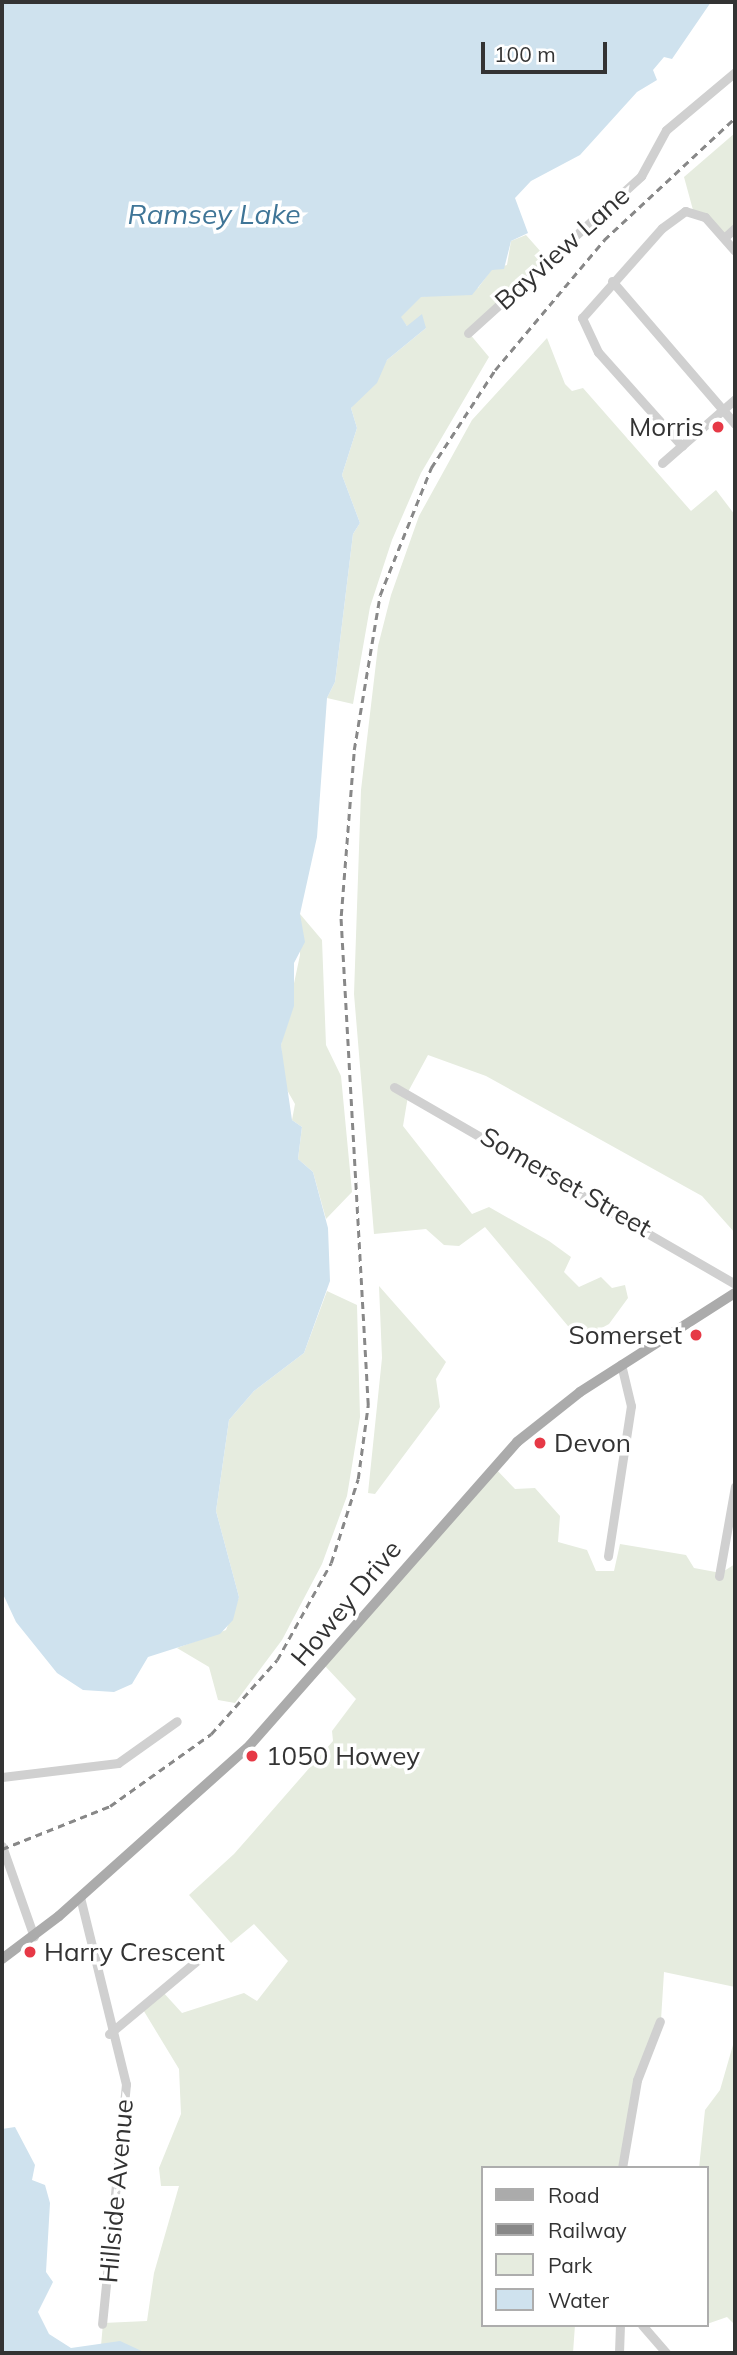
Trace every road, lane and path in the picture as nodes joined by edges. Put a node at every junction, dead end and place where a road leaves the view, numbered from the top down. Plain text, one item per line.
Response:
1 (735, 72) edge
2 (735, 228) edge
3 (724, 238) junction
4 (735, 251) edge
5 (612, 281) junction
6 (468, 333) dead end
7 (735, 399) edge
8 (723, 409) junction
9 (735, 424) edge
10 (682, 446) junction
11 (662, 463) dead end
12 (394, 1087) dead end
13 (735, 1284) edge
14 (735, 1293) edge
15 (621, 1364) junction
16 (735, 1486) edge
17 (608, 1556) dead end
18 (719, 1576) dead end
19 (177, 1721) dead end
20 (2, 1777) edge
21 (2, 1846) edge
22 (80, 1897) junction
23 (34, 1937) junction
24 (206, 1953) dead end
25 (2, 1959) edge
26 (660, 2021) dead end
27 (109, 2034) junction
28 (622, 2166) edge
29 (102, 2324) dead end
30 (620, 2327) edge
31 (644, 2327) edge
32 (619, 2353) edge
33 (666, 2353) edge

1 - 6 street, Bayview Lane
2 - 3 street
3 - 4 street
3 - 5 street
5 - 8 street
5 - 10 street
7 - 8 street
8 - 9 street
8 - 10 street
10 - 11 street
12 - 13 street, Somerset Street
14 - 15 main road, Howey Drive
15 - 17 street
15 - 22 main road, Howey Drive
16 - 18 street
19 - 20 street
21 - 23 street
22 - 23 main road, Howey Drive
22 - 27 street, Hillside Avenue
23 - 25 main road, Howey Drive
24 - 27 street
26 - 28 street
27 - 29 street, Hillside Avenue
30 - 32 street
31 - 33 street

